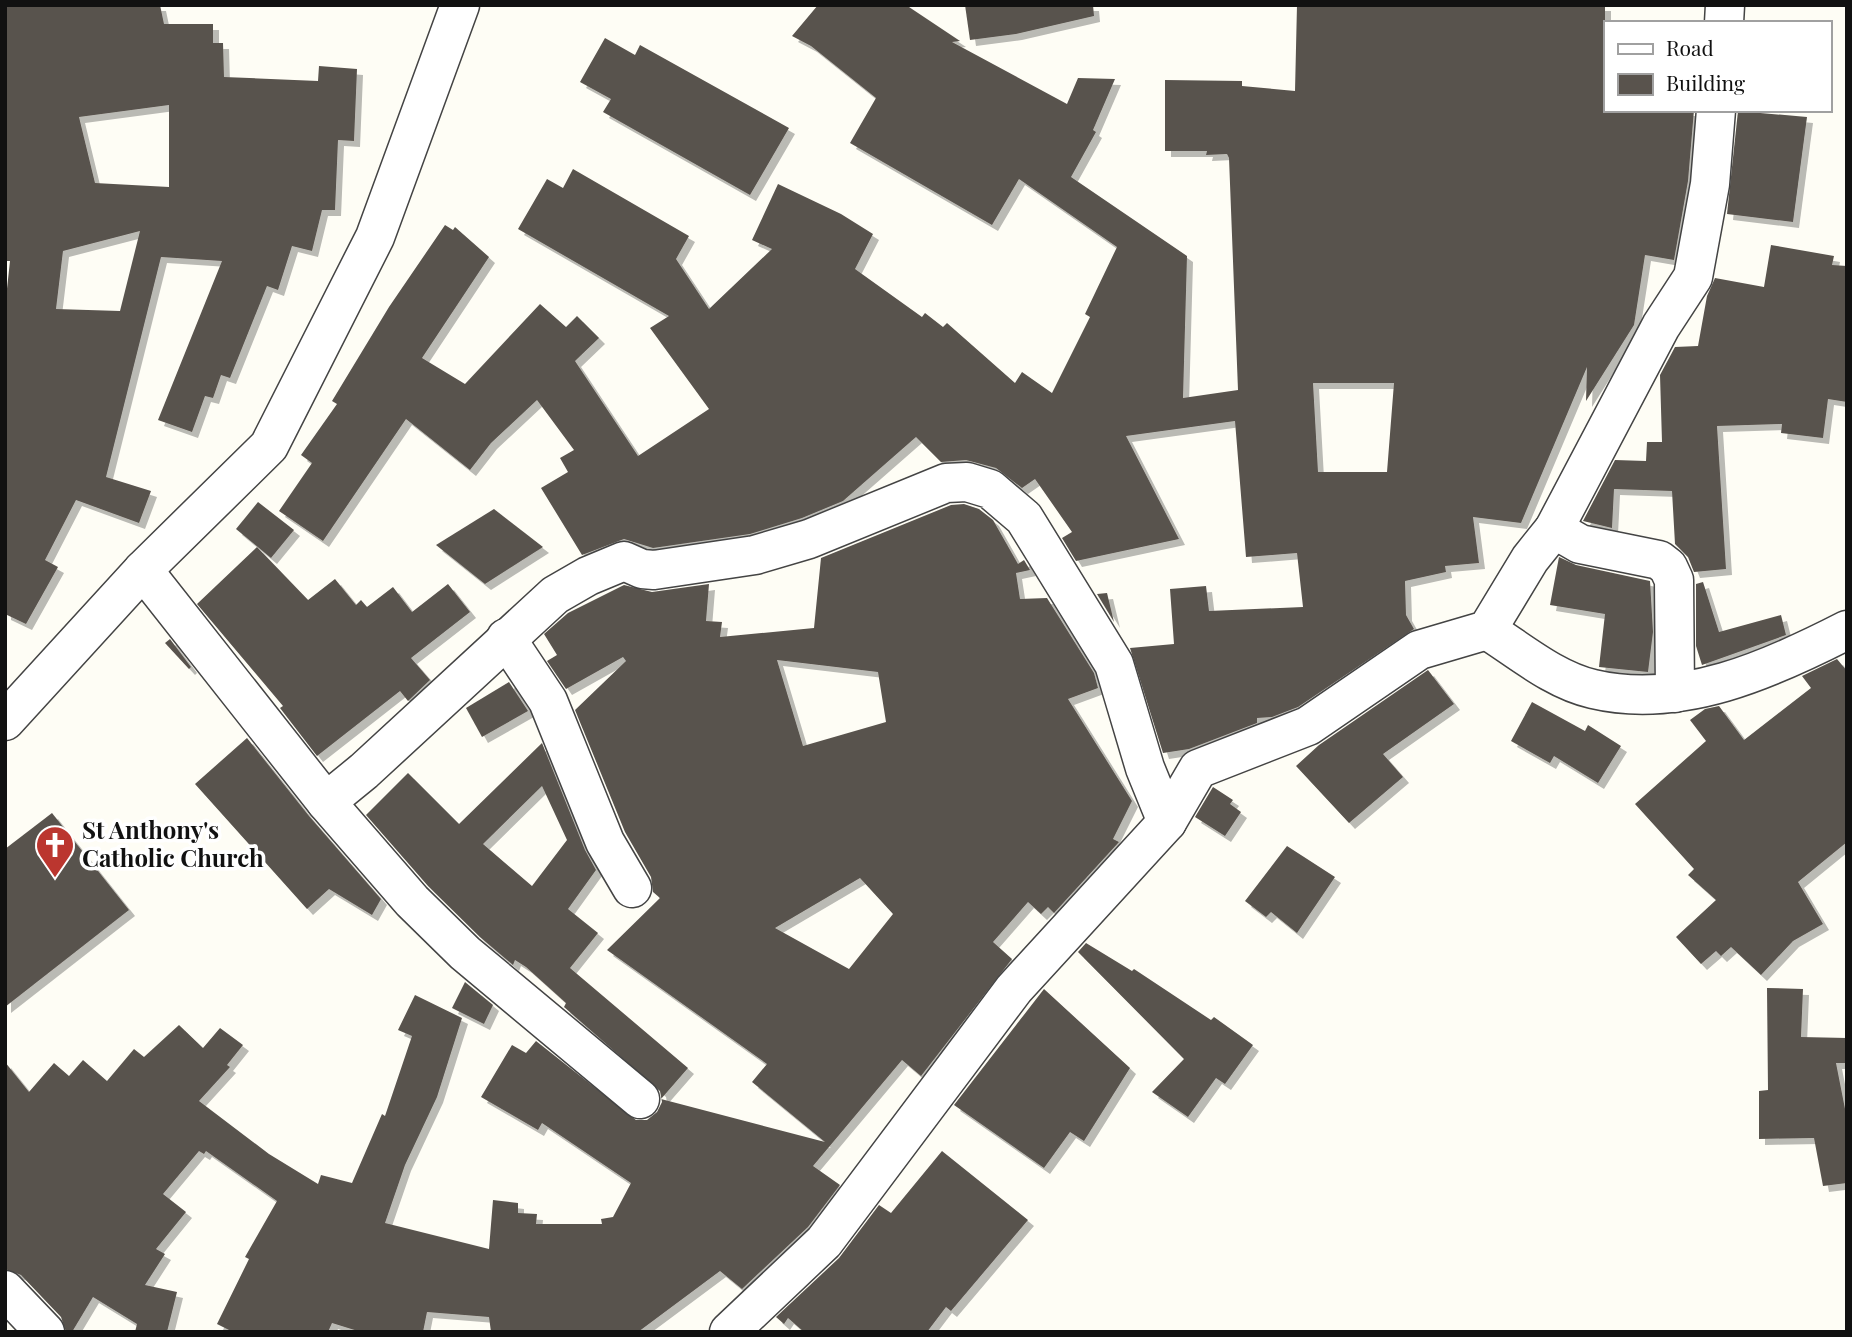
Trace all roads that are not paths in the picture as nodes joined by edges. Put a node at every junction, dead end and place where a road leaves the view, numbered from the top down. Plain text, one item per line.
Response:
1 (460, 5) edge
2 (1716, 112) edge
3 (1554, 529) junction
4 (143, 570) junction
5 (1487, 630) junction
6 (1847, 630) edge
7 (506, 638) junction
8 (1675, 693) junction
9 (5, 721) edge
10 (326, 802) junction
11 (1167, 822) junction
12 (632, 888) dead end
13 (640, 1098) dead end
14 (5, 1290) edge
15 (45, 1332) edge
16 (729, 1332) edge

1 - 4 street
2 - 3 street
3 - 5 street
3 - 8 street
4 - 9 street
4 - 10 street
5 - 8 street
5 - 11 street
6 - 8 street
7 - 10 street
7 - 11 street
7 - 12 street
10 - 13 street
11 - 16 street
14 - 15 street

